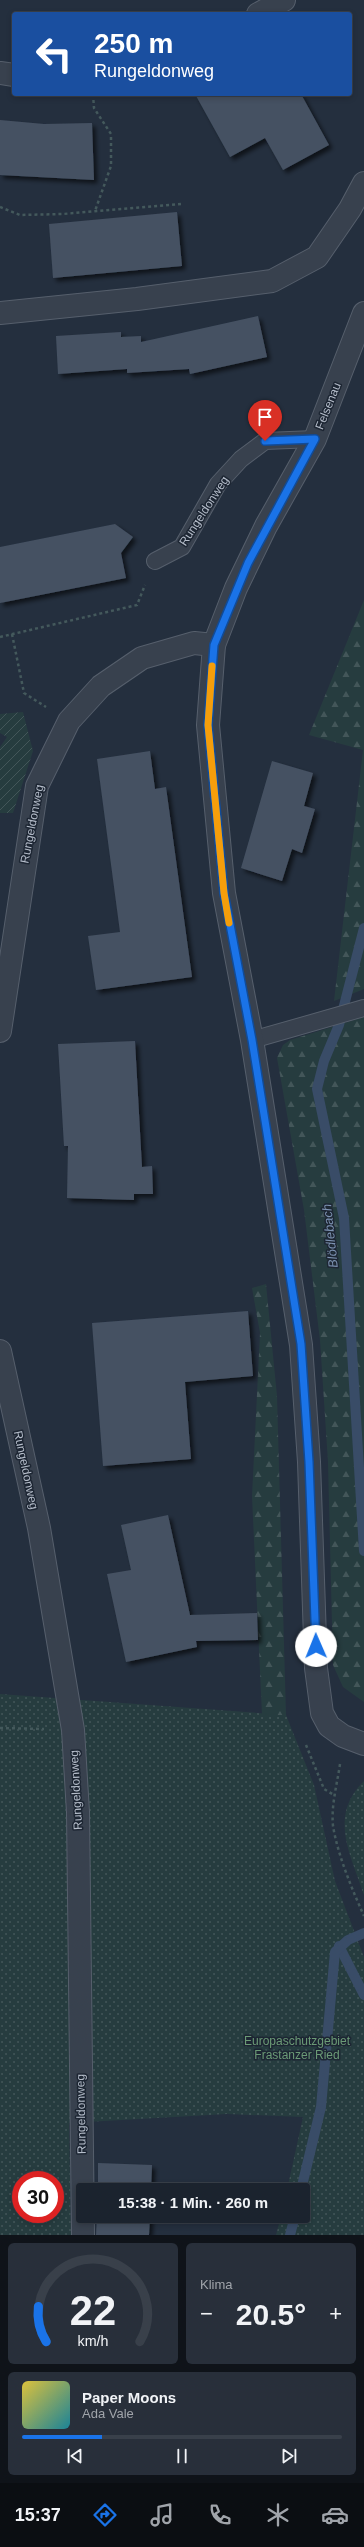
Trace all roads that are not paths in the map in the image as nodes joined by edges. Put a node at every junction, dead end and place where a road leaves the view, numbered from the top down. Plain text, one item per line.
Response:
1 (284, 0) edge
2 (262, 12) edge
3 (0, 73) edge
4 (12, 75) edge
5 (364, 183) edge
6 (0, 313) edge
7 (364, 313) edge
8 (315, 439) junction
9 (156, 561) road end
10 (214, 645) junction
11 (364, 1008) edge
12 (0, 1031) edge
13 (252, 1040) junction
14 (0, 1351) edge
15 (364, 1744) edge
16 (83, 2235) edge

1 - 2 street
3 - 4 street
5 - 6 street
7 - 8 street, Felsenau
8 - 9 lane, Rungeldonweg
8 - 10 street, Felsenau
10 - 12 street, Rungeldonweg
10 - 13 street, Felsenau
11 - 13 lane
13 - 15 street, Felsenau
14 - 16 street, Rungeldonweg

